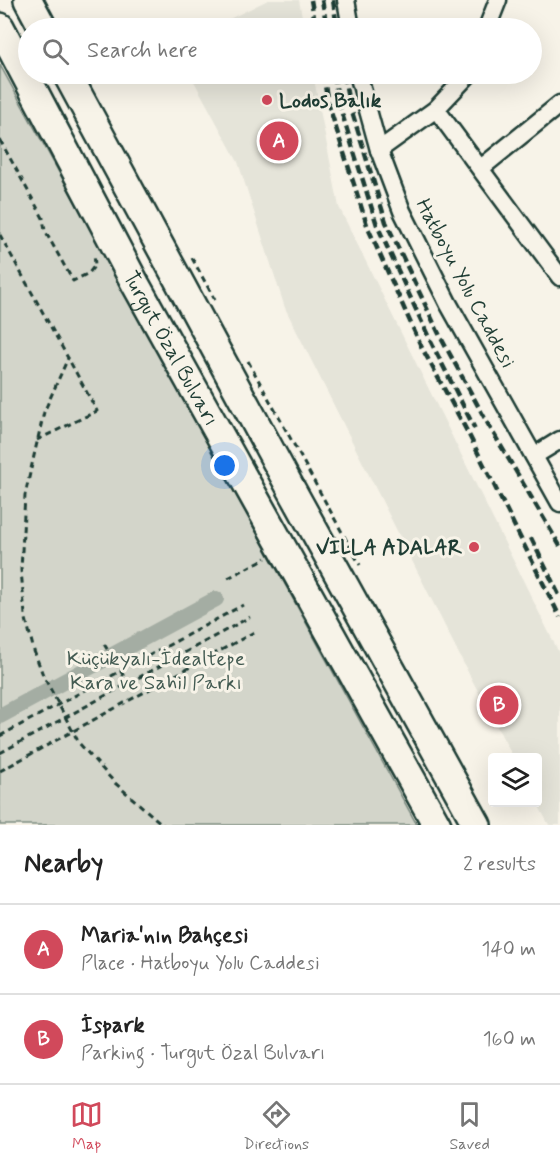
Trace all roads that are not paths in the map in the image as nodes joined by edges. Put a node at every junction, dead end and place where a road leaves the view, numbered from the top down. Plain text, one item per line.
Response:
1 (346, 0) edge
2 (498, 0) edge
3 (349, 18) edge
4 (491, 18) edge
5 (0, 27) edge
6 (18, 61) edge
7 (30, 84) edge
8 (72, 84) edge
9 (361, 84) edge
10 (460, 84) edge
11 (560, 104) edge
12 (436, 109) junction
13 (379, 150) junction
14 (481, 168) junction
15 (560, 277) edge
16 (560, 440) edge
17 (534, 456) junction
18 (560, 503) edge
19 (437, 825) edge
20 (477, 825) edge

1 - 3 street
2 - 4 street
5 - 6 highway, Turgut Özal Bulvarı
7 - 19 highway, Turgut Özal Bulvarı
8 - 20 highway, Turgut Özal Bulvarı
9 - 13 street, Hatboyu Yolu Caddesi
10 - 12 street
11 - 14 street
12 - 13 street
12 - 14 street
13 - 17 street, Hatboyu Yolu Caddesi
14 - 15 street
16 - 17 street
17 - 18 street, Hatboyu Yolu Caddesi

